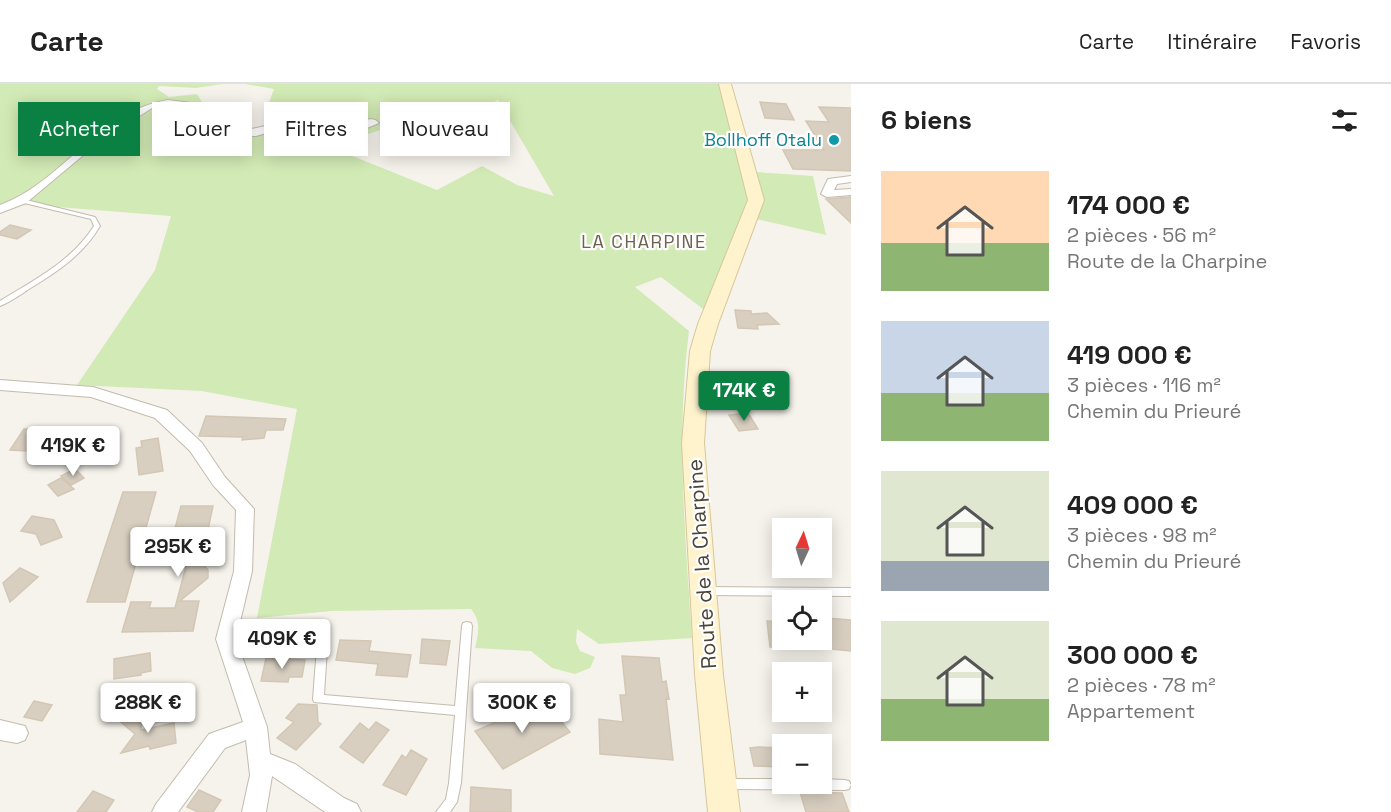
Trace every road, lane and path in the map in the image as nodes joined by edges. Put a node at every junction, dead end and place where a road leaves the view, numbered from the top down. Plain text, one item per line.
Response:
1 (725, 84) edge
2 (380, 113) dead end
3 (368, 121) edge
4 (264, 131) edge
5 (845, 179) edge
6 (851, 192) edge
7 (22, 201) junction
8 (0, 209) edge
9 (0, 304) edge
10 (0, 385) edge
11 (703, 591) junction
12 (851, 592) edge
13 (466, 626) dead end
14 (323, 633) dead end
15 (460, 711) junction
16 (256, 727) junction
17 (261, 761) junction
18 (845, 785) dead end
19 (723, 798) edge
20 (164, 812) edge
21 (254, 812) edge
22 (349, 812) edge
23 (442, 812) edge

1 - 11 main road, Route de la Charpine
2 - 3 lane
4 - 7 street
5 - 6 street
5 - 6 street
7 - 8 street
7 - 9 lane
10 - 16 street
11 - 12 lane
11 - 19 main road, Route de la Charpine
13 - 15 lane
14 - 15 lane
15 - 23 lane
16 - 17 street
16 - 20 street
17 - 21 street
17 - 22 street
18 - 19 lane

